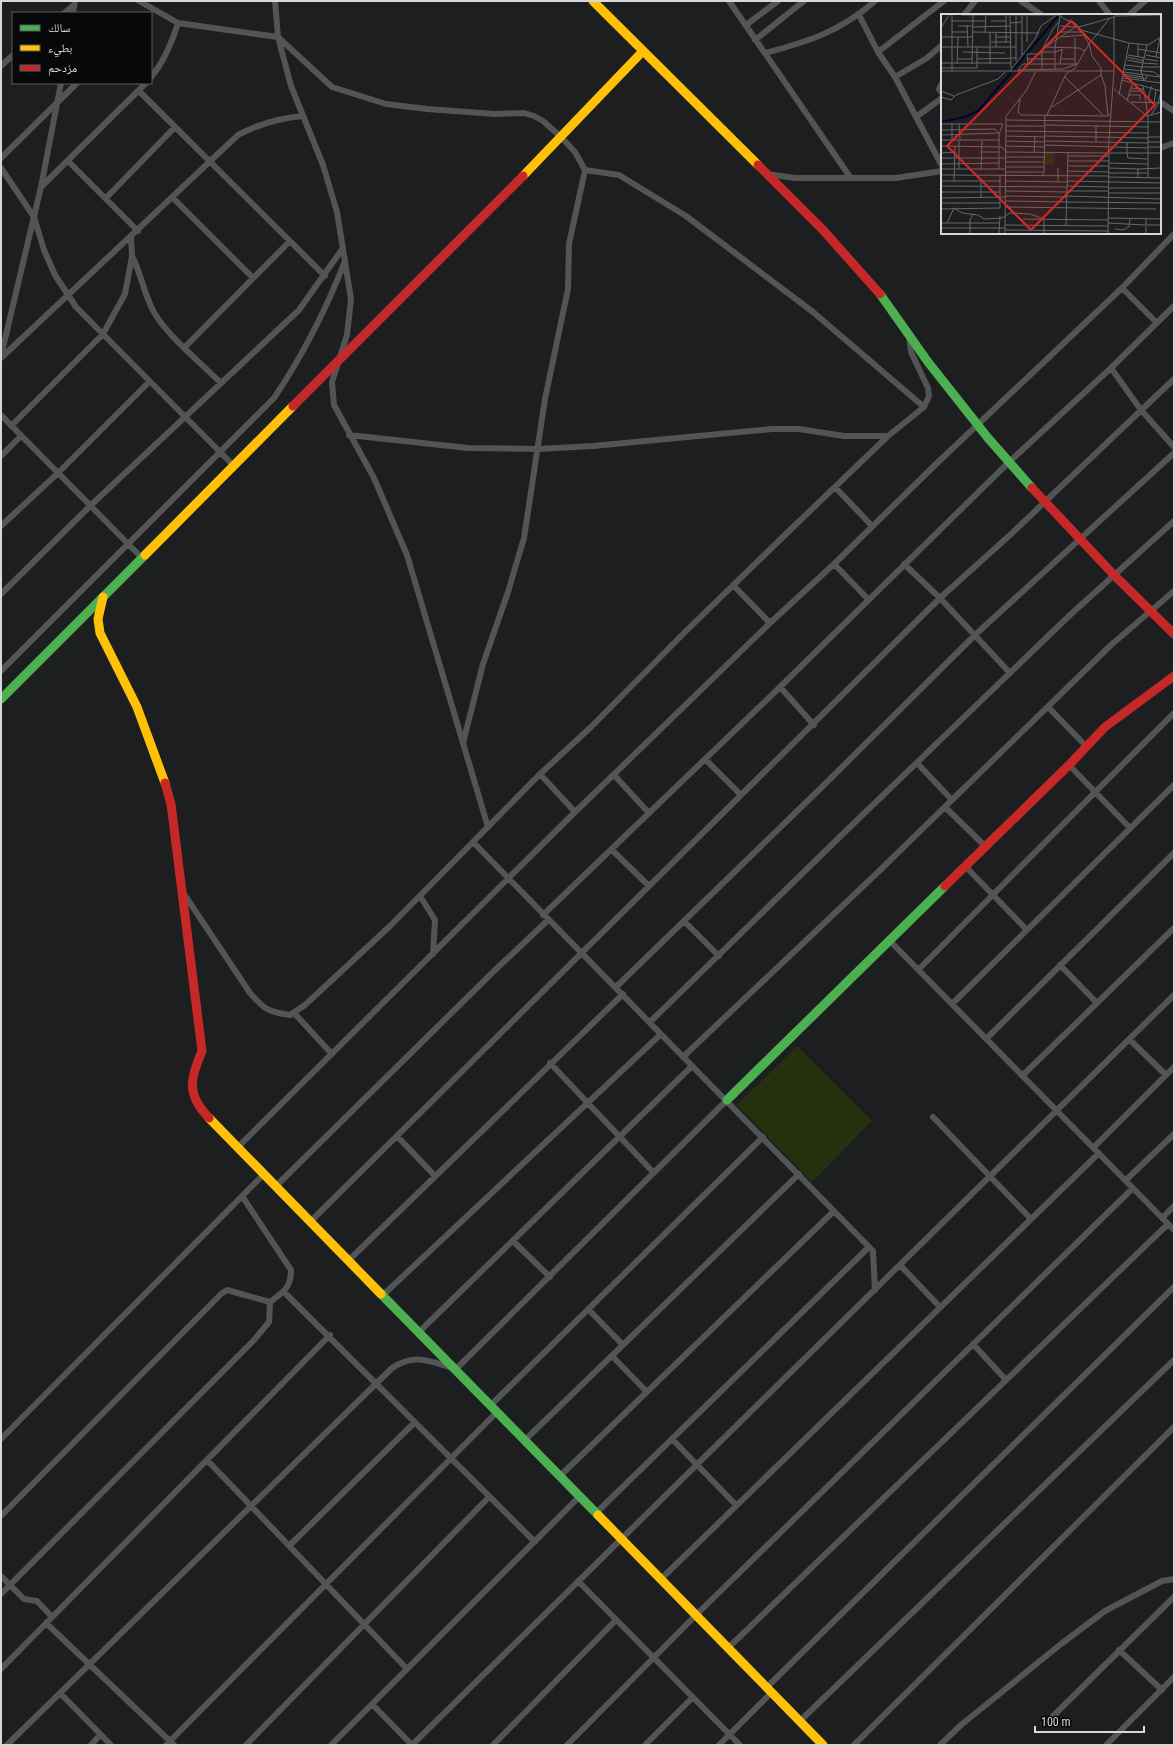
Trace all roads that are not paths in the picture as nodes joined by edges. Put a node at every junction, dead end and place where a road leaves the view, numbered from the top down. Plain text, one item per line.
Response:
1 (139, 1) edge
2 (275, 1) edge
3 (593, 1) edge
4 (778, 1) edge
5 (804, 1) edge
6 (875, 1) edge
7 (944, 1) edge
8 (975, 1) edge
9 (1020, 1) edge
10 (1099, 1) edge
11 (1145, 1) edge
12 (732, 2) edge
13 (75, 3) edge
14 (152, 8) junction
15 (65, 12) edge
16 (147, 12) edge
17 (965, 14) edge
18 (1040, 14) edge
19 (1109, 14) edge
20 (1131, 14) edge
21 (859, 15) junction
22 (178, 23) junction
23 (746, 25) junction
24 (278, 37) junction
25 (755, 40) junction
26 (941, 46) edge
27 (643, 52) junction
28 (878, 52) junction
29 (765, 53) junction
30 (12, 56) edge
31 (1, 66) edge
32 (152, 77) edge
33 (895, 77) junction
34 (61, 84) edge
35 (76, 84) edge
36 (145, 84) edge
37 (139, 91) junction
38 (941, 99) edge
39 (58, 102) junction
40 (1161, 103) edge
41 (1174, 111) edge
42 (303, 116) junction
43 (916, 117) junction
44 (175, 127) junction
45 (561, 137) junction
46 (1174, 144) edge
47 (1161, 148) edge
48 (1, 158) edge
49 (68, 161) junction
50 (208, 162) junction
51 (941, 164) edge
52 (1, 168) edge
53 (585, 170) junction
54 (941, 171) edge
55 (767, 174) junction
56 (850, 177) junction
57 (41, 187) junction
58 (106, 198) junction
59 (173, 198) junction
60 (34, 217) junction
61 (138, 231) junction
62 (1174, 234) edge
63 (131, 237) junction
64 (290, 242) junction
65 (343, 248) junction
66 (132, 256) junction
67 (345, 260) junction
68 (324, 276) junction
69 (254, 278) junction
70 (1122, 288) junction
71 (67, 295) junction
72 (1174, 306) edge
73 (1156, 323) junction
74 (103, 334) junction
75 (908, 334) junction
76 (185, 347) junction
77 (1, 357) edge
78 (340, 359) junction
79 (1111, 368) junction
80 (1174, 379) edge
81 (149, 382) junction
82 (221, 383) junction
83 (924, 407) junction
84 (1141, 410) junction
85 (1, 415) edge
86 (185, 416) junction
87 (11, 426) junction
88 (978, 426) junction
89 (349, 435) junction
90 (22, 436) junction
91 (888, 436) junction
92 (1174, 447) edge
93 (538, 449) junction
94 (221, 452) junction
95 (1174, 452) edge
96 (1, 456) edge
97 (1009, 462) junction
98 (234, 466) junction
99 (58, 473) junction
100 (835, 487) junction
101 (1044, 502) junction
102 (90, 506) junction
103 (1174, 521) edge
104 (1, 526) edge
105 (872, 526) junction
106 (1080, 540) junction
107 (128, 544) junction
108 (142, 558) junction
109 (834, 564) junction
110 (904, 564) junction
111 (1114, 575) junction
112 (733, 585) junction
113 (1174, 591) edge
114 (1, 594) edge
115 (103, 597) junction
116 (940, 598) junction
117 (868, 599) junction
118 (1151, 612) junction
119 (770, 623) junction
120 (975, 634) junction
121 (1174, 634) edge
122 (1, 671) edge
123 (1010, 672) junction
124 (1174, 676) edge
125 (780, 687) junction
126 (1, 699) edge
127 (1048, 707) junction
128 (1174, 713) edge
129 (814, 725) junction
130 (463, 743) junction
131 (1085, 745) junction
132 (705, 759) junction
133 (917, 763) junction
134 (1069, 765) junction
135 (540, 774) junction
136 (614, 775) junction
137 (1174, 785) edge
138 (1096, 791) junction
139 (741, 795) junction
140 (952, 800) junction
141 (945, 807) junction
142 (575, 812) junction
143 (650, 813) junction
144 (488, 827) junction
145 (1130, 828) junction
146 (473, 842) junction
147 (986, 847) junction
148 (612, 850) junction
149 (1174, 853) edge
150 (966, 867) junction
151 (508, 880) junction
152 (649, 886) junction
153 (182, 891) junction
154 (992, 895) junction
155 (420, 896) junction
156 (543, 915) junction
157 (548, 920) junction
158 (684, 921) junction
159 (1174, 928) edge
160 (1026, 929) junction
161 (890, 941) junction
162 (433, 954) junction
163 (581, 954) junction
164 (719, 956) junction
165 (1060, 966) junction
166 (919, 969) junction
167 (616, 987) junction
168 (623, 994) junction
169 (1174, 995) edge
170 (953, 1003) junction
171 (1097, 1003) junction
172 (294, 1013) junction
173 (650, 1022) junction
174 (661, 1034) junction
175 (987, 1038) junction
176 (1130, 1039) junction
177 (332, 1054) junction
178 (684, 1057) junction
179 (550, 1063) junction
180 (692, 1066) junction
181 (1174, 1067) edge
182 (1166, 1075) junction
183 (1022, 1076) junction
184 (727, 1100) junction
185 (588, 1103) junction
186 (1058, 1110) junction
187 (933, 1117) dead end
188 (1174, 1134) edge
189 (397, 1136) junction
190 (619, 1137) junction
191 (763, 1137) junction
192 (238, 1147) junction
193 (1094, 1147) junction
194 (1099, 1153) junction
195 (654, 1173) junction
196 (264, 1174) junction
197 (799, 1174) junction
198 (434, 1176) junction
199 (990, 1176) junction
200 (1126, 1180) junction
201 (276, 1186) junction
202 (1133, 1188) junction
203 (242, 1196) junction
204 (1174, 1206) edge
205 (834, 1211) junction
206 (1162, 1218) junction
207 (1031, 1219) junction
208 (311, 1221) junction
209 (1168, 1224) junction
210 (1174, 1230) edge
211 (513, 1241) junction
212 (869, 1248) junction
213 (349, 1260) junction
214 (900, 1265) junction
215 (550, 1277) junction
216 (1174, 1287) edge
217 (875, 1290) junction
218 (284, 1292) junction
219 (383, 1295) junction
220 (270, 1302) junction
221 (940, 1307) junction
222 (588, 1309) junction
223 (419, 1332) junction
224 (329, 1336) junction
225 (973, 1344) junction
226 (623, 1345) junction
227 (612, 1356) junction
228 (1174, 1360) edge
229 (456, 1369) junction
230 (1006, 1380) junction
231 (376, 1384) junction
232 (646, 1392) junction
233 (494, 1408) junction
234 (415, 1422) junction
235 (1174, 1427) edge
236 (1, 1439) edge
237 (672, 1439) junction
238 (525, 1440) junction
239 (451, 1459) junction
240 (207, 1460) junction
241 (697, 1465) junction
242 (560, 1476) junction
243 (580, 1496) junction
244 (489, 1497) junction
245 (251, 1506) junction
246 (736, 1506) junction
247 (596, 1513) junction
248 (1, 1516) edge
249 (622, 1539) junction
250 (535, 1542) junction
251 (289, 1546) junction
252 (1, 1576) edge
253 (661, 1579) junction
254 (1174, 1579) edge
255 (578, 1581) junction
256 (326, 1584) junction
257 (10, 1585) junction
258 (1, 1594) edge
259 (1174, 1596) edge
260 (696, 1615) junction
261 (52, 1617) junction
262 (616, 1620) junction
263 (46, 1623) junction
264 (364, 1624) junction
265 (728, 1648) junction
266 (1119, 1650) junction
267 (654, 1658) junction
268 (89, 1664) junction
269 (1, 1668) edge
270 (408, 1669) junction
271 (1174, 1678) edge
272 (769, 1690) junction
273 (1162, 1690) junction
274 (60, 1693) junction
275 (693, 1697) junction
276 (372, 1704) junction
277 (800, 1721) junction
278 (1047, 1722) dead end
279 (730, 1734) junction
280 (100, 1735) junction
281 (170, 1744) edge
282 (6, 1745) edge
283 (91, 1745) edge
284 (111, 1745) edge
285 (246, 1745) edge
286 (331, 1745) edge
287 (492, 1745) edge
288 (567, 1745) edge
289 (645, 1745) edge
290 (719, 1745) edge
291 (740, 1745) edge
292 (824, 1745) edge
293 (854, 1745) edge
294 (940, 1745) edge
295 (1106, 1745) edge

1 - 14 street
2 - 24 street
3 - 27 street
4 - 23 street
5 - 25 street
6 - 21 street
7 - 28 street
8 - 17 street
9 - 18 street
10 - 19 street
11 - 20 street
12 - 23 street
13 - 15 street
14 - 16 street
14 - 22 street
21 - 28 street
21 - 29 street
22 - 24 street
22 - 32 street
23 - 25 street
24 - 42 street
24 - 45 street
25 - 29 street
26 - 33 street
27 - 45 street
27 - 55 street
28 - 33 street
29 - 56 street
30 - 31 street
33 - 43 street
34 - 39 street
35 - 39 street
36 - 37 street
37 - 44 street
37 - 49 street
38 - 43 street
39 - 48 street
39 - 57 street
40 - 41 street
42 - 50 street
42 - 65 street
43 - 51 street
44 - 50 street
44 - 58 street
45 - 53 street
45 - 78 street
46 - 47 street
49 - 57 street
49 - 58 street
50 - 59 street
50 - 64 street
52 - 60 street
53 - 83 street
53 - 93 street
54 - 56 street
55 - 56 street
55 - 75 street
57 - 60 street
58 - 61 street
59 - 61 street
59 - 69 street
60 - 71 street
60 - 77 street
61 - 63 street
62 - 70 street
63 - 66 street
63 - 71 street
64 - 68 street
64 - 69 street
65 - 67 street
65 - 68 street
66 - 74 street
66 - 76 street
67 - 78 street
67 - 94 street
68 - 82 street
69 - 76 street
70 - 73 street
70 - 88 street
71 - 74 street
71 - 77 street
72 - 73 street
73 - 79 street
74 - 81 street
74 - 87 street
75 - 83 street
75 - 88 street
76 - 82 street
78 - 89 street
78 - 98 street
79 - 84 street
79 - 97 street
80 - 84 street
81 - 86 street
81 - 99 street
82 - 86 street
83 - 91 street
84 - 92 street
84 - 101 street
85 - 87 street
86 - 94 street
86 - 102 street
87 - 90 street
88 - 97 street
88 - 105 street
89 - 93 street
89 - 130 street
90 - 96 street
90 - 99 street
91 - 93 street
91 - 100 street
93 - 130 street
94 - 98 street
94 - 107 street
95 - 106 street
97 - 101 street
97 - 110 street
98 - 108 street
99 - 102 street
99 - 104 street
100 - 105 street
100 - 112 street
101 - 106 street
101 - 116 street
102 - 107 street
102 - 114 street
103 - 111 street
105 - 109 street
106 - 111 street
106 - 120 street
107 - 108 street
107 - 122 street
108 - 115 street
109 - 117 street
109 - 119 street
110 - 116 street
110 - 117 street
111 - 118 street
111 - 123 street
112 - 119 street
112 - 135 street
113 - 118 street
115 - 126 street
115 - 153 street
116 - 120 street
116 - 129 street
117 - 125 street
118 - 121 street
118 - 127 street
119 - 136 street
120 - 123 street
120 - 158 street
123 - 133 street
124 - 131 street
125 - 129 street
125 - 132 street
127 - 131 street
127 - 140 street
128 - 138 street
129 - 139 street
130 - 144 street
131 - 134 street
132 - 139 street
132 - 143 street
133 - 140 street
133 - 164 street
134 - 138 street
134 - 147 street
135 - 142 street
135 - 144 street
136 - 142 street
136 - 143 street
137 - 145 street
138 - 145 street
138 - 154 street
139 - 152 street
140 - 141 street
141 - 147 street
141 - 178 street
142 - 151 street
143 - 148 street
144 - 146 street
145 - 160 street
146 - 151 street
146 - 155 street
147 - 150 street
148 - 152 street
148 - 156 street
149 - 165 street
150 - 154 street
150 - 161 street
151 - 156 street
151 - 162 street
152 - 163 street
153 - 172 street
153 - 192 street
154 - 160 street
154 - 166 street
155 - 162 street
155 - 172 street
156 - 157 street
157 - 163 street
157 - 201 street
158 - 164 street
158 - 167 street
159 - 171 street
160 - 170 street
161 - 166 street
161 - 184 street
162 - 177 street
163 - 167 street
163 - 189 street
164 - 173 street
165 - 171 street
165 - 175 street
166 - 170 street
167 - 168 street
168 - 173 street
168 - 179 street
169 - 176 street
170 - 175 street
171 - 183 street
172 - 177 street
173 - 174 street
174 - 178 street
174 - 185 street
175 - 183 street
176 - 182 street
176 - 186 street
177 - 192 street
178 - 180 street
179 - 185 street
179 - 198 street
180 - 184 street
180 - 190 street
181 - 182 street
182 - 193 street
183 - 186 street
184 - 191 street
184 - 195 street
185 - 190 street
185 - 219 street
186 - 193 street
186 - 199 street
187 - 199 street
188 - 200 street
189 - 198 street
189 - 208 street
190 - 195 street
190 - 211 street
191 - 197 street
191 - 222 street
192 - 196 street
193 - 194 street
194 - 200 street
194 - 207 street
195 - 215 street
196 - 201 street
196 - 203 street
197 - 205 street
197 - 226 street
198 - 213 street
199 - 207 street
199 - 214 street
200 - 202 street
201 - 208 street
202 - 206 street
202 - 225 street
203 - 218 street
203 - 236 street
204 - 206 street
205 - 212 street
205 - 232 street
206 - 209 street
207 - 221 street
208 - 213 street
209 - 210 street
209 - 230 street
211 - 215 street
211 - 223 street
212 - 217 street
212 - 237 street
213 - 219 street
214 - 217 street
214 - 221 street
215 - 229 street
216 - 272 street
217 - 241 street
218 - 220 street
218 - 224 street
219 - 223 street
220 - 248 street
220 - 257 street
221 - 246 street
222 - 226 street
222 - 233 street
223 - 229 street
224 - 231 street
224 - 240 street
225 - 230 street
225 - 260 street
226 - 227 street
227 - 232 street
227 - 238 street
228 - 277 street
229 - 231 street
229 - 233 street
230 - 265 street
231 - 234 street
231 - 245 street
232 - 242 street
233 - 238 street
233 - 239 street
234 - 239 street
234 - 251 street
235 - 293 street
237 - 241 street
237 - 247 street
238 - 242 street
239 - 244 street
239 - 256 street
240 - 245 street
240 - 261 street
241 - 246 street
241 - 249 street
242 - 243 street
243 - 247 street
243 - 250 street
244 - 250 street
244 - 264 street
245 - 251 street
245 - 268 street
246 - 253 street
247 - 249 street
249 - 253 street
249 - 255 street
250 - 270 street
251 - 256 street
252 - 257 street
253 - 260 street
254 - 294 street
255 - 262 street
255 - 276 street
256 - 264 street
256 - 281 street
257 - 258 street
257 - 261 street
259 - 266 street
260 - 265 street
260 - 267 street
261 - 263 street
262 - 267 street
262 - 287 street
263 - 268 street
263 - 269 street
264 - 270 street
264 - 285 street
265 - 272 street
266 - 273 street
266 - 278 street
267 - 275 street
267 - 288 street
268 - 274 street
268 - 281 street
270 - 276 street
271 - 273 street
272 - 277 street
272 - 279 street
273 - 295 street
274 - 280 street
274 - 282 street
275 - 279 street
275 - 289 street
276 - 286 street
277 - 292 street
279 - 290 street
279 - 291 street
280 - 283 street
280 - 284 street

